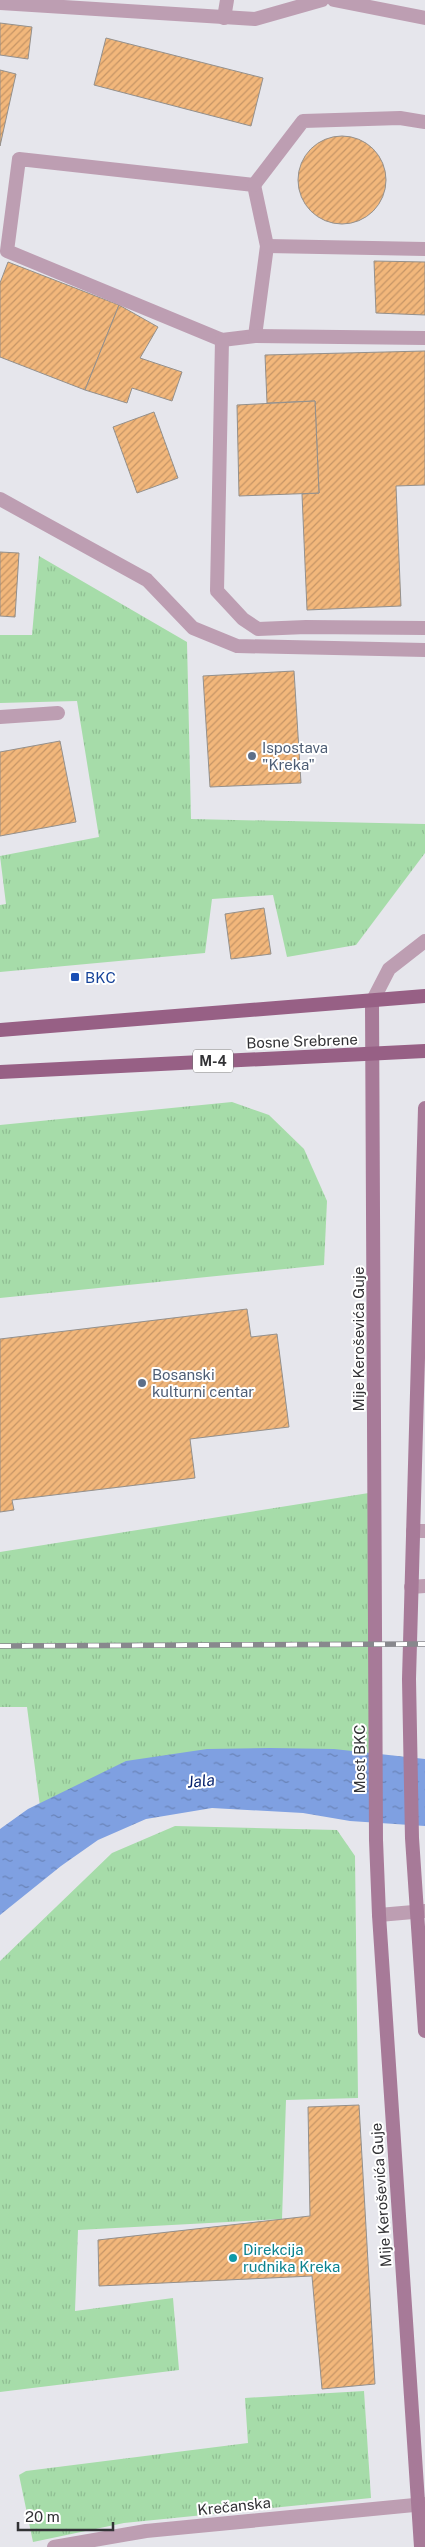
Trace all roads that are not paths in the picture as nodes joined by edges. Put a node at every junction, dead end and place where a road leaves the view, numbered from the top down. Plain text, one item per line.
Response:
1 (227, 0) edge
2 (322, 0) edge
3 (334, 0) edge
4 (0, 3) edge
5 (224, 18) junction
6 (425, 18) edge
7 (425, 122) edge
8 (254, 185) junction
9 (267, 246) junction
10 (425, 249) edge
11 (255, 336) junction
12 (425, 338) edge
13 (222, 340) junction
14 (0, 499) edge
15 (425, 628) edge
16 (425, 650) edge
17 (58, 712) dead end
18 (0, 717) edge
19 (425, 941) edge
20 (425, 996) edge
21 (372, 1002) junction
22 (0, 1030) edge
23 (425, 1050) edge
24 (373, 1054) junction
25 (0, 1072) edge
26 (425, 1108) edge
27 (419, 1531) edge
28 (418, 1587) edge
29 (375, 1677) joint
30 (376, 1840) joint
31 (421, 1911) edge
32 (379, 1915) junction
33 (425, 2031) edge
34 (422, 2504) edge
35 (54, 2547) edge
36 (421, 2547) edge

1 - 5 street
2 - 5 street
3 - 6 street
4 - 5 street
7 - 8 street
8 - 9 street
8 - 13 street
9 - 10 street
9 - 11 street
11 - 12 street
11 - 13 street
13 - 15 street
14 - 16 street
17 - 18 street
19 - 21 street
20 - 21 main road, Bosne Srebrene
21 - 22 main road, Bosne Srebrene
21 - 24 main road, Mije Keroševića Guje
23 - 24 main road, Bosne Srebrene / M-4
24 - 25 main road, Bosne Srebrene / M-4
24 - 29 main road, Mije Keroševića Guje
26 - 27 main road
27 - 28 main road
28 - 31 main road
29 - 30 main road, Most BKC
30 - 32 main road, Mije Keroševića Guje
31 - 32 street
31 - 33 main road
32 - 34 main road, Mije Keroševića Guje
34 - 35 street, Krečanska
34 - 36 main road, Mije Keroševića Guje

